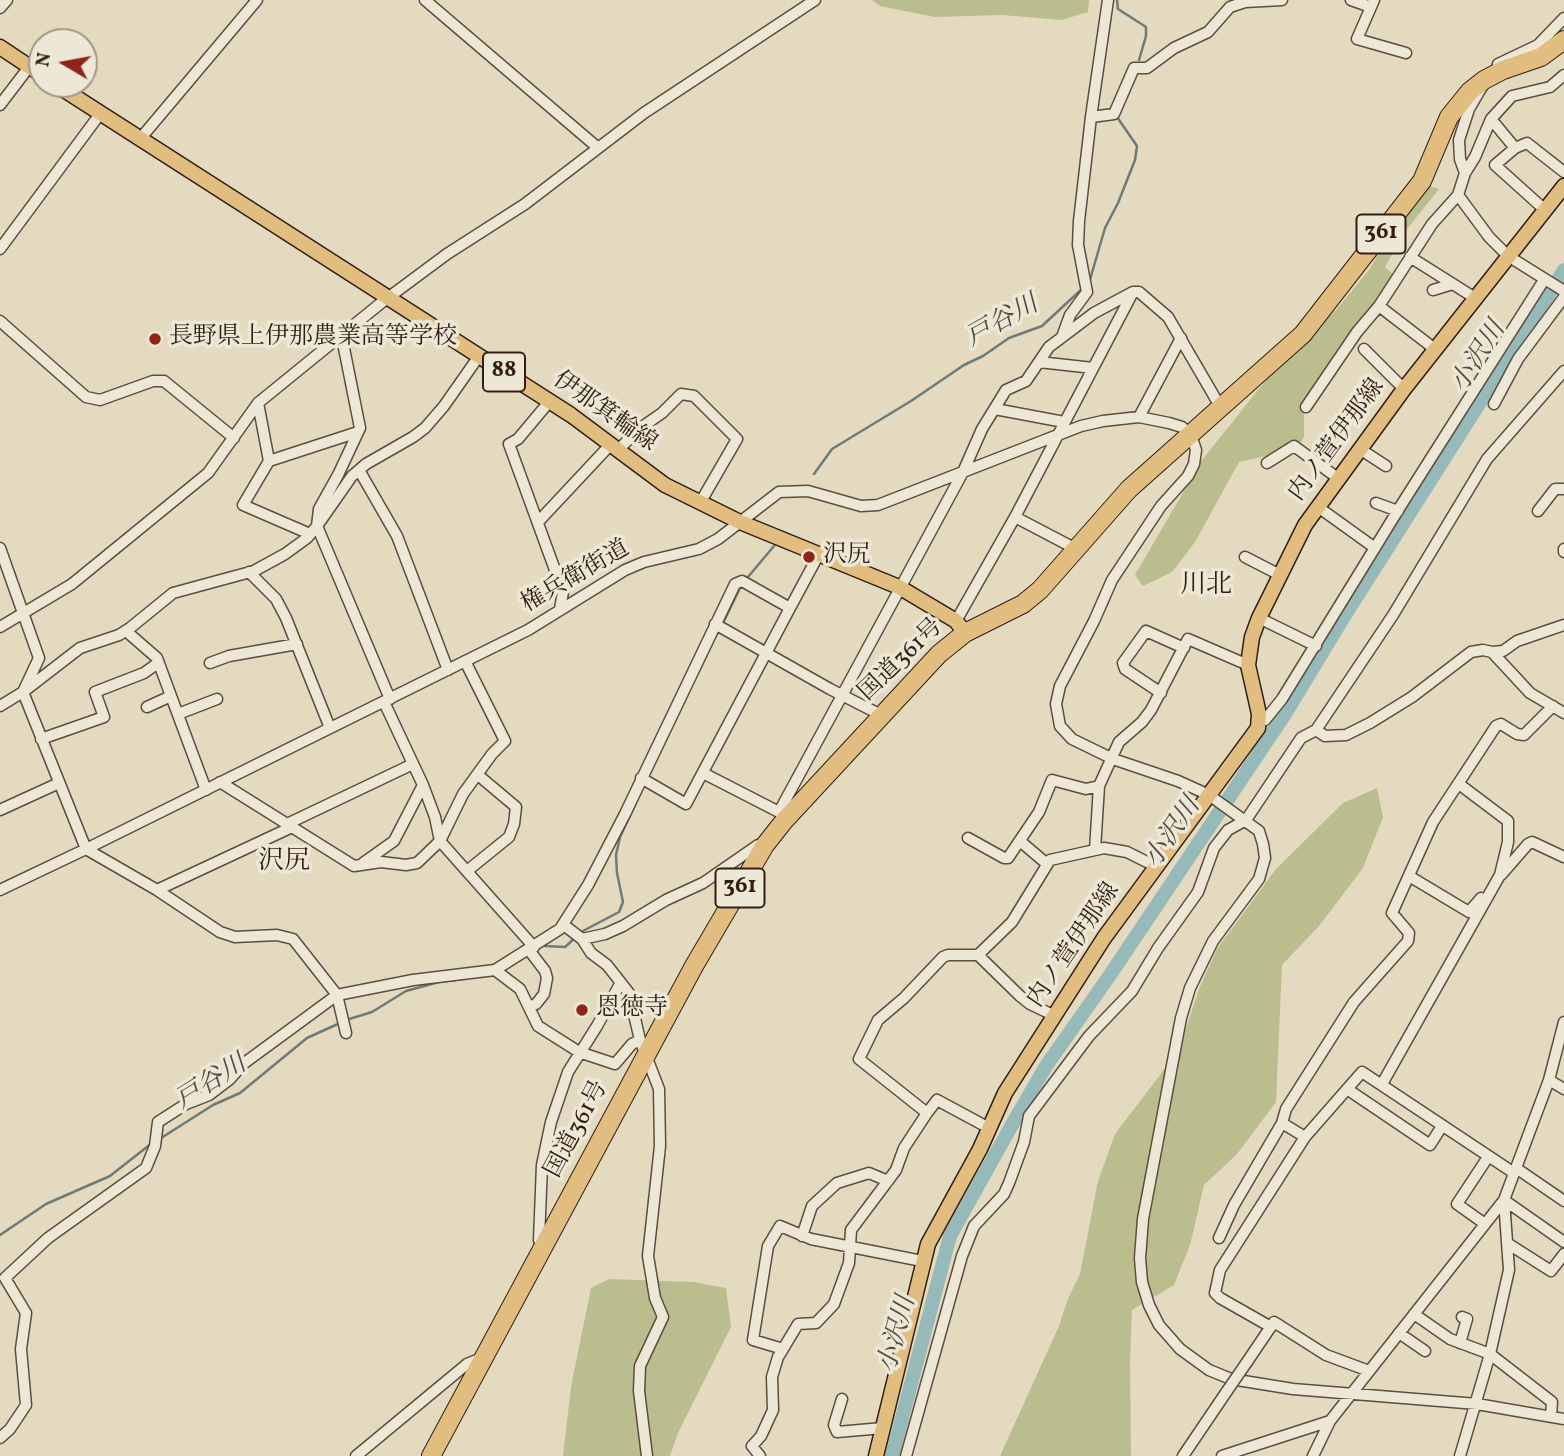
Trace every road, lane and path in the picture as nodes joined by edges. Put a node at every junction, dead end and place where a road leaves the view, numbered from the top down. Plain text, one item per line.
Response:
1 (7, 0) edge
2 (257, 0) edge
3 (425, 0) edge
4 (815, 0) edge
5 (1108, 0) edge
6 (1282, 0) edge
7 (1351, 0) edge
8 (1372, 4) edge
9 (0, 8) edge
10 (1564, 18) edge
11 (1564, 40) edge
12 (0, 47) edge
13 (1406, 53) dead end
14 (28, 66) edge
15 (28, 68) edge
16 (1564, 75) edge
17 (1484, 79) junction
18 (76, 98) edge
19 (0, 105) edge
20 (100, 114) junction
21 (1091, 117) junction
22 (1491, 119) junction
23 (140, 139) junction
24 (597, 148) junction
25 (1515, 148) junction
26 (1564, 172) edge
27 (1465, 173) junction
28 (1564, 187) edge
29 (1458, 195) junction
30 (1545, 210) junction
31 (0, 249) edge
32 (1508, 256) junction
33 (1410, 257) junction
34 (1545, 280) junction
35 (1453, 284) junction
36 (1433, 290) dead end
37 (1564, 291) edge
38 (1133, 292) junction
39 (389, 297) junction
40 (1564, 297) edge
41 (1475, 298) junction
42 (1379, 306) junction
43 (0, 321) edge
44 (1062, 337) junction
45 (342, 338) junction
46 (1181, 338) junction
47 (1364, 349) dead end
48 (1436, 349) junction
49 (479, 356) junction
50 (1039, 362) junction
51 (1093, 368) junction
52 (1562, 378) edge
53 (1404, 389) junction
54 (550, 401) junction
55 (258, 403) junction
56 (1494, 404) dead end
57 (1306, 407) dead end
58 (995, 408) junction
59 (1221, 408) junction
60 (1139, 417) junction
61 (1064, 422) junction
62 (358, 432) junction
63 (1191, 435) junction
64 (1056, 437) junction
65 (234, 438) junction
66 (615, 447) junction
67 (1360, 449) junction
68 (269, 461) junction
69 (1267, 463) dead end
70 (1386, 466) dead end
71 (359, 470) junction
72 (963, 472) junction
73 (1339, 479) junction
74 (1564, 489) edge
75 (700, 503) junction
76 (1377, 503) dead end
77 (1318, 507) junction
78 (1398, 511) junction
79 (1538, 511) dead end
80 (1015, 517) junction
81 (538, 522) junction
82 (740, 522) junction
83 (314, 530) junction
84 (1375, 548) junction
85 (1076, 549) junction
86 (0, 550) edge
87 (818, 554) junction
88 (1245, 557) dead end
89 (249, 572) junction
90 (1280, 575) junction
91 (899, 587) junction
92 (790, 608) junction
93 (560, 609) junction
94 (24, 614) junction
95 (1259, 618) junction
96 (1564, 625) edge
97 (718, 626) junction
98 (0, 627) edge
99 (961, 627) junction
100 (126, 631) junction
101 (297, 644) junction
102 (1316, 646) junction
103 (1184, 648) junction
104 (1492, 652) junction
105 (766, 653) junction
106 (465, 662) junction
107 (158, 663) junction
108 (210, 663) dead end
109 (1248, 665) junction
110 (448, 670) junction
111 (23, 692) junction
112 (1161, 693) junction
113 (843, 695) junction
114 (171, 696) junction
115 (217, 699) dead end
116 (387, 700) junction
117 (0, 706) edge
118 (1553, 706) junction
119 (147, 707) dead end
120 (1564, 713) edge
121 (178, 714) junction
122 (881, 715) junction
123 (1260, 721) junction
124 (330, 728) junction
125 (1316, 730) junction
126 (41, 739) junction
127 (1113, 759) junction
128 (414, 764) junction
129 (703, 773) junction
130 (478, 775) junction
131 (644, 779) junction
132 (220, 782) junction
133 (59, 783) junction
134 (1459, 784) junction
135 (423, 785) junction
136 (1099, 786) junction
137 (206, 790) junction
138 (1211, 796) junction
139 (0, 810) edge
140 (782, 816) junction
141 (1242, 817) junction
142 (289, 825) junction
143 (968, 838) dead end
144 (1020, 841) junction
145 (440, 842) junction
146 (765, 845) junction
147 (86, 849) junction
148 (1095, 850) junction
149 (1564, 857) edge
150 (1047, 864) junction
151 (360, 865) junction
152 (1157, 867) junction
153 (467, 871) junction
154 (1500, 875) junction
155 (1409, 876) junction
156 (0, 890) edge
157 (157, 890) junction
158 (1488, 896) junction
159 (575, 934) junction
160 (531, 948) junction
161 (978, 954) junction
162 (495, 970) junction
163 (620, 984) junction
164 (337, 995) junction
165 (529, 1007) junction
166 (1055, 1016) junction
167 (345, 1024) dead end
168 (1564, 1025) edge
169 (643, 1048) junction
170 (579, 1052) junction
171 (1549, 1080) junction
172 (1382, 1084) junction
173 (1564, 1088) edge
174 (1348, 1089) junction
175 (927, 1113) junction
176 (1282, 1123) junction
177 (1442, 1126) junction
178 (989, 1128) junction
179 (1305, 1137) junction
180 (1488, 1157) junction
181 (1515, 1171) junction
182 (888, 1181) junction
183 (1504, 1200) junction
184 (1564, 1201) edge
185 (1485, 1224) junction
186 (802, 1236) junction
187 (1219, 1238) dead end
188 (1564, 1242) edge
189 (1507, 1243) junction
190 (542, 1247) junction
191 (850, 1247) junction
192 (1564, 1254) edge
193 (922, 1261) junction
194 (4, 1288) edge
195 (1414, 1314) junction
196 (1462, 1317) dead end
197 (1271, 1326) junction
198 (1399, 1333) junction
199 (1460, 1343) junction
200 (783, 1349) junction
201 (1426, 1351) dead end
202 (1490, 1354) junction
203 (482, 1358) junction
204 (1369, 1371) junction
205 (1353, 1393) junction
206 (842, 1399) dead end
207 (1477, 1404) junction
208 (1551, 1416) junction
209 (1564, 1419) edge
210 (1330, 1421) junction
211 (883, 1428) junction
212 (0, 1438) edge
213 (356, 1456) edge
214 (430, 1456) edge
215 (647, 1456) edge
216 (760, 1456) edge
217 (876, 1456) edge
218 (905, 1456) edge
219 (1183, 1456) edge
220 (1222, 1456) edge
221 (1313, 1456) edge
222 (1460, 1456) edge

1 - 9 street
2 - 23 street
3 - 24 street
4 - 24 street
5 - 21 street
6 - 21 street
7 - 8 street
8 - 13 street
10 - 17 street
11 - 17 highway, 国道361号 / 361
12 - 14 main road
15 - 19 street
16 - 22 street
17 - 27 street
17 - 59 highway, 国道361号 / 361
18 - 20 main road, 伊那箕輪線 / 88
20 - 23 main road, 伊那箕輪線 / 88
20 - 31 street
21 - 44 street
22 - 25 street
22 - 27 street
23 - 39 main road, 伊那箕輪線 / 88
24 - 39 street
25 - 26 street
25 - 30 street
27 - 29 street
28 - 30 main road, 内ノ萱伊那線
29 - 32 street
29 - 33 street
30 - 32 main road, 内ノ萱伊那線
32 - 34 street
32 - 41 main road, 内ノ萱伊那線
33 - 35 street
33 - 42 street
34 - 37 street
34 - 78 street
35 - 36 street
35 - 41 street
38 - 44 street
38 - 46 street
38 - 51 street
39 - 45 street
39 - 49 main road, 伊那箕輪線 / 88
40 - 56 street
41 - 48 main road, 内ノ萱伊那線
42 - 48 street
42 - 57 street
43 - 65 street
44 - 50 street
45 - 55 street
45 - 62 street
46 - 59 street
46 - 60 street
47 - 53 street
48 - 53 main road, 内ノ萱伊那線
49 - 54 main road, 伊那箕輪線 / 88
49 - 71 street
50 - 51 street
50 - 58 street
51 - 61 street
52 - 125 street
53 - 67 main road, 内ノ萱伊那線
54 - 66 main road, 伊那箕輪線 / 88
54 - 81 street
55 - 65 street
55 - 68 street
58 - 61 street
58 - 72 street
59 - 63 highway, 国道361号 / 361
60 - 63 street, 権兵衛街道
60 - 64 street, 権兵衛街道
61 - 64 street
62 - 68 street
62 - 83 street
63 - 85 highway, 国道361号 / 361
63 - 127 street
64 - 72 street, 権兵衛街道
64 - 80 street
65 - 94 street
66 - 75 main road, 伊那箕輪線 / 88
66 - 75 street
66 - 81 street
67 - 70 street
67 - 73 main road, 内ノ萱伊那線
68 - 83 street
69 - 73 street
71 - 83 street
71 - 110 street
72 - 82 street, 権兵衛街道
72 - 91 street
73 - 77 main road, 内ノ萱伊那線
74 - 79 street
75 - 82 main road, 伊那箕輪線 / 88
76 - 78 street
77 - 84 street
77 - 90 main road, 内ノ萱伊那線
78 - 84 street
80 - 85 street
80 - 99 street
81 - 93 street
82 - 87 main road, 伊那箕輪線 / 88
82 - 93 street, 権兵衛街道
83 - 89 street
83 - 116 street
84 - 102 street
85 - 99 highway, 国道361号 / 361
86 - 94 street
87 - 91 main road, 伊那箕輪線 / 88
87 - 92 street
88 - 90 street
89 - 100 street
89 - 101 street
90 - 95 main road, 内ノ萱伊那線
91 - 99 main road, 伊那箕輪線 / 88
91 - 113 street
92 - 97 street
92 - 105 street
93 - 106 street, 権兵衛街道
94 - 98 street
94 - 111 street
95 - 102 street
95 - 109 main road, 内ノ萱伊那線
96 - 104 street
97 - 105 street
97 - 131 street
99 - 122 highway, 国道361号 / 361
100 - 107 street
100 - 111 street
101 - 108 street
101 - 124 street
102 - 123 street
103 - 109 street
103 - 112 street
103 - 112 street
104 - 118 street
104 - 125 street
105 - 113 street
105 - 129 street
106 - 110 street, 権兵衛街道
106 - 130 street
107 - 114 street
107 - 126 street
109 - 123 main road, 内ノ萱伊那線
110 - 116 street, 権兵衛街道
111 - 117 street
111 - 126 street
112 - 127 street
113 - 122 street
113 - 140 street
114 - 119 street
114 - 121 street
115 - 121 street
116 - 124 street, 権兵衛街道
116 - 128 street
118 - 120 street
118 - 134 street
121 - 137 street
122 - 140 highway, 国道361号 / 361
123 - 138 main road, 内ノ萱伊那線
124 - 132 street, 権兵衛街道
125 - 141 street
126 - 133 street
127 - 136 street
127 - 138 street
128 - 135 street
128 - 142 street
129 - 131 street
129 - 140 street
130 - 145 street
130 - 153 street
131 - 159 street
132 - 137 street, 権兵衛街道
132 - 142 street
133 - 139 street
133 - 147 street
134 - 154 street
134 - 155 street
135 - 145 street
135 - 151 street
136 - 144 street
136 - 148 street
137 - 147 street, 権兵衛街道
138 - 141 street
138 - 152 main road, 内ノ萱伊那線
140 - 146 highway, 国道361号 / 361
141 - 205 street
141 - 218 street
142 - 151 street
142 - 157 street
143 - 144 street
144 - 150 street
145 - 151 street
145 - 153 street
146 - 159 street
146 - 169 highway, 国道361号 / 361
147 - 156 street, 権兵衛街道
147 - 157 street
148 - 150 street
148 - 152 street
149 - 154 street
150 - 161 street
152 - 166 main road, 内ノ萱伊那線
153 - 160 street
154 - 158 street
155 - 158 street
155 - 176 street
157 - 164 street
158 - 172 street
159 - 160 street
159 - 163 street
160 - 162 street
160 - 165 street
161 - 166 street
161 - 175 street
162 - 164 street
162 - 165 street
163 - 169 street
163 - 170 street
164 - 167 street
164 - 194 street
165 - 170 street
166 - 178 main road, 内ノ萱伊那線
168 - 171 street
169 - 170 street
169 - 190 highway, 国道361号 / 361
169 - 215 street
170 - 190 street
171 - 173 street
171 - 181 street
172 - 174 street
172 - 177 street
174 - 177 street
174 - 179 street
175 - 178 street
175 - 182 street
176 - 179 street
176 - 187 street
177 - 180 street
178 - 193 main road, 内ノ萱伊那線
179 - 197 street
180 - 181 street
180 - 185 street
181 - 183 street
181 - 184 street
182 - 186 street
182 - 191 street
183 - 185 street
183 - 188 street
183 - 189 street
185 - 195 street
186 - 191 street
186 - 200 street
189 - 192 street
189 - 202 street
190 - 203 highway, 国道361号 / 361
191 - 193 street
191 - 200 street
193 - 211 main road, 内ノ萱伊那線
194 - 212 street
195 - 198 street
195 - 199 street
196 - 199 street
197 - 204 street
197 - 219 street, bridge
198 - 201 street
198 - 204 street
199 - 202 street
200 - 216 street
202 - 207 street
202 - 208 street
203 - 213 street
203 - 214 highway, 国道361号 / 361
204 - 205 street
205 - 207 street
205 - 210 street
206 - 211 street
207 - 208 street
207 - 222 street
208 - 209 street
210 - 220 street
210 - 221 street
211 - 217 main road, 内ノ萱伊那線

